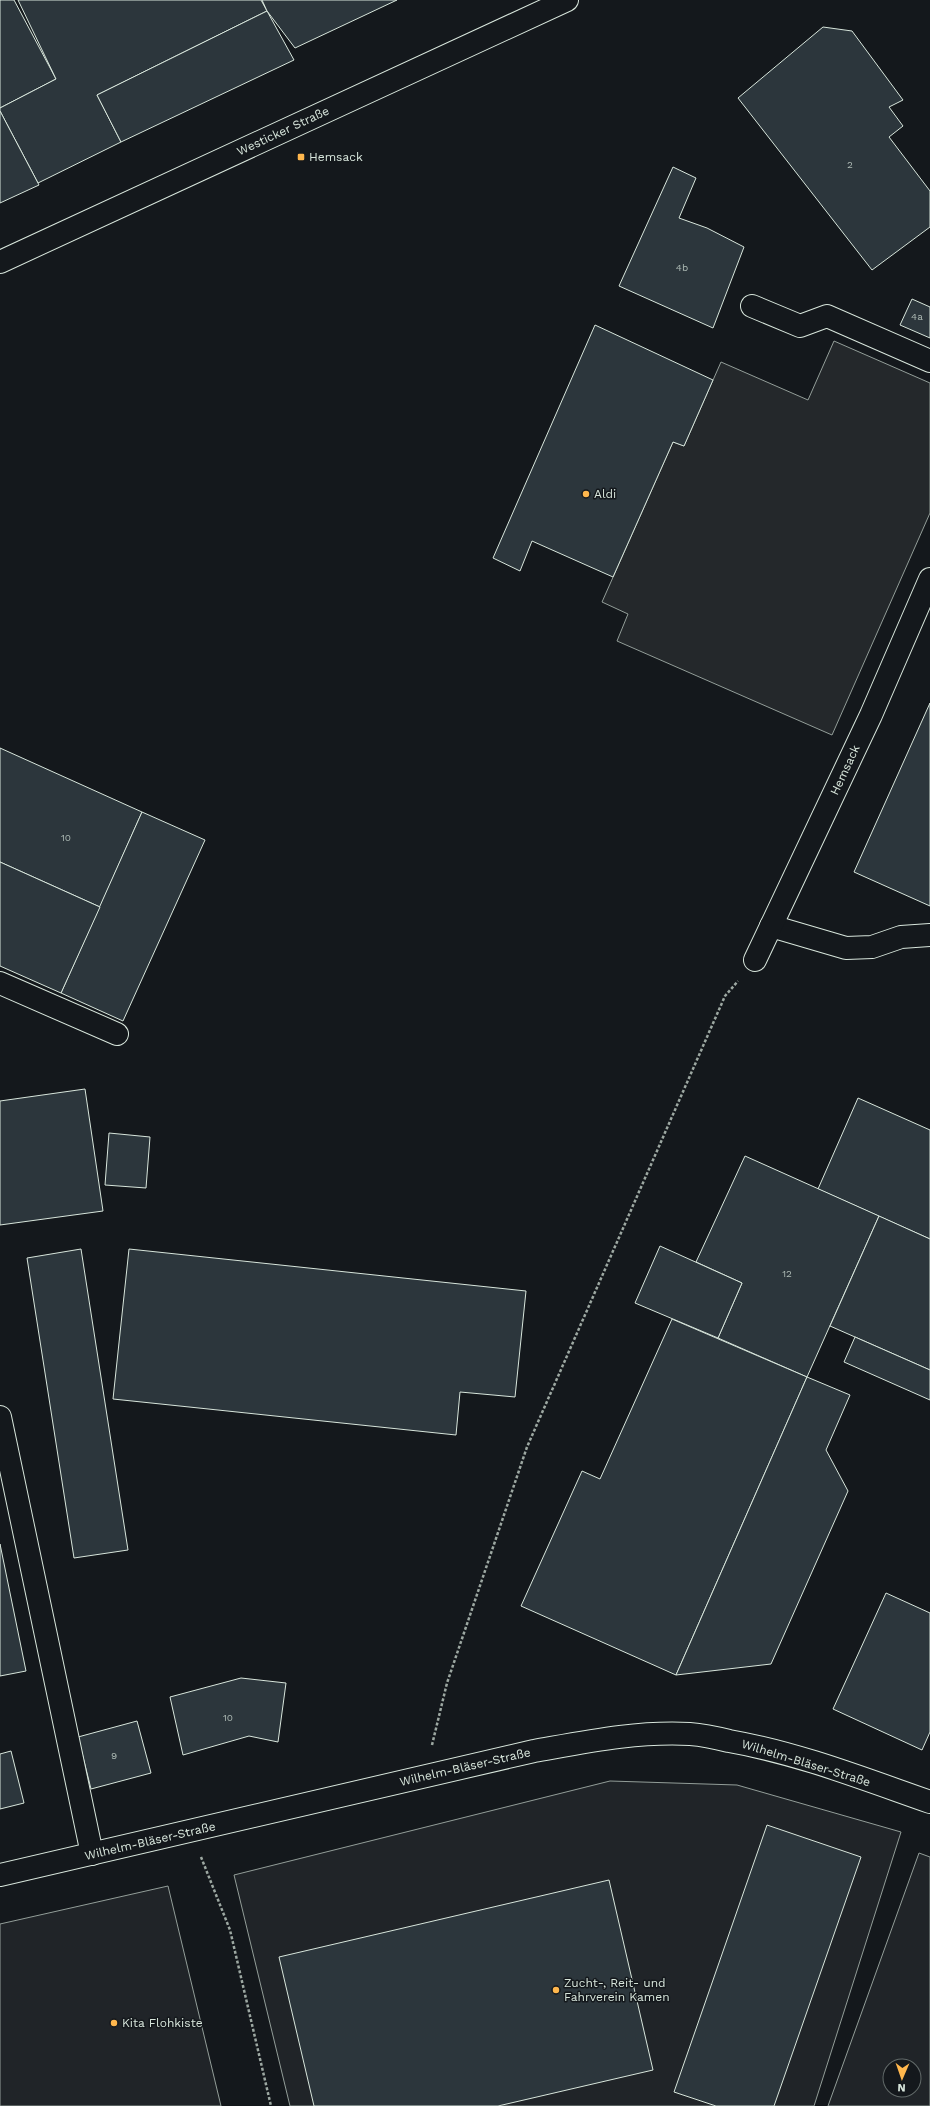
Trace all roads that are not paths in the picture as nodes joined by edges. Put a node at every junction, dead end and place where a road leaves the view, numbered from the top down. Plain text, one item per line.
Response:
1 (567, 0) edge
2 (0, 262) edge
3 (752, 306) dead end
4 (930, 360) edge
5 (930, 578) edge
6 (771, 926) junction
7 (930, 935) edge
8 (756, 960) road end
9 (0, 983) edge
10 (117, 1034) dead end
11 (0, 1416) edge
12 (930, 1802) edge
13 (92, 1854) junction
14 (0, 1876) edge

1 - 2 street, Westicker Straße
3 - 4 street
5 - 6 street, Hemsack
6 - 7 street
6 - 8 street, Hemsack
9 - 10 street
11 - 13 street
12 - 13 street, Wilhelm-Bläser-Straße
13 - 14 street, Wilhelm-Bläser-Straße

